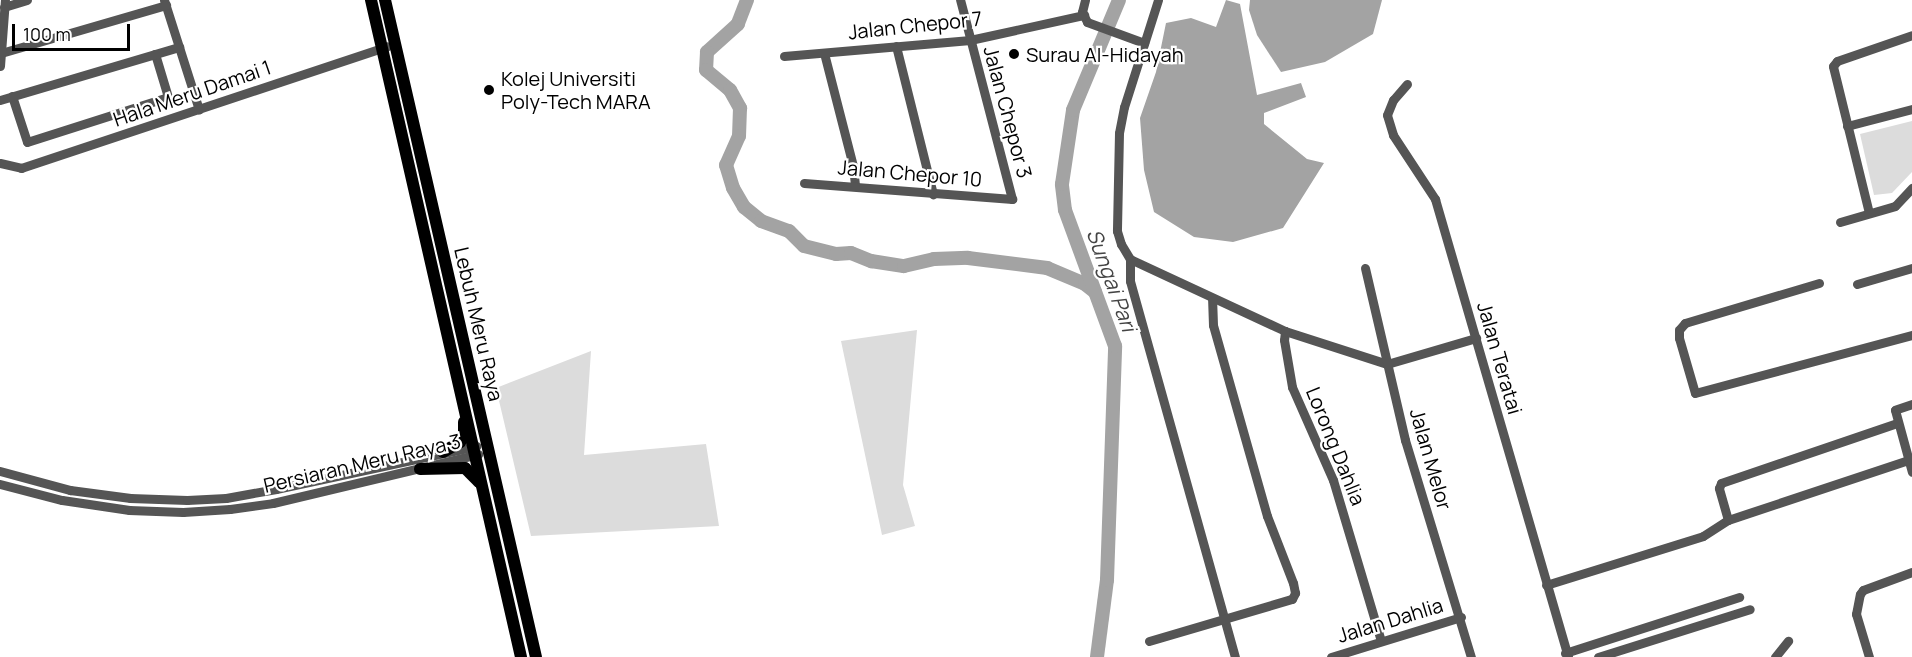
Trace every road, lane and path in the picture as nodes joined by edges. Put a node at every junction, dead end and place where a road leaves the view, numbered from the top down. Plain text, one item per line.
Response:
1 (27, 0) edge
2 (371, 0) edge
3 (385, 0) edge
4 (960, 0) edge
5 (1085, 0) edge
6 (1158, 0) edge
7 (165, 2) edge
8 (4, 4) edge
9 (1084, 15) junction
10 (1912, 35) edge
11 (970, 40) junction
12 (1144, 42) junction
13 (389, 45) junction
14 (896, 46) junction
15 (179, 47) junction
16 (1, 53) edge
17 (824, 53) junction
18 (155, 54) junction
19 (784, 56) dead end
20 (0, 66) edge
21 (1407, 84) dead end
22 (12, 96) junction
23 (0, 100) edge
24 (1912, 109) edge
25 (199, 110) junction
26 (1847, 126) junction
27 (0, 163) edge
28 (804, 183) dead end
29 (855, 186) junction
30 (1912, 188) edge
31 (933, 194) junction
32 (1012, 199) joint
33 (1869, 213) junction
34 (1839, 222) dead end
35 (1130, 259) junction
36 (1365, 268) dead end
37 (1912, 268) edge
38 (1819, 283) dead end
39 (1857, 284) dead end
40 (1212, 298) junction
41 (1285, 331) junction
42 (1912, 335) edge
43 (1476, 338) junction
44 (1388, 364) junction
45 (464, 403) junction
46 (1912, 404) edge
47 (1897, 423) junction
48 (488, 447) junction
49 (474, 450) junction
50 (443, 452) junction
51 (1908, 460) junction
52 (420, 469) junction
53 (0, 471) edge
54 (1912, 472) edge
55 (0, 484) edge
56 (483, 488) junction
57 (1728, 520) junction
58 (1912, 572) edge
59 (1546, 585) junction
60 (1739, 597) dead end
61 (1750, 609) dead end
62 (1461, 617) junction
63 (1225, 619) junction
64 (1149, 641) dead end
65 (1381, 641) junction
66 (1788, 641) dead end
67 (1565, 656) edge
68 (521, 657) edge
69 (536, 657) edge
70 (1236, 657) edge
71 (1331, 657) edge
72 (1471, 657) edge
73 (1598, 657) edge
74 (1775, 657) edge
75 (1869, 657) edge

1 - 8 street
2 - 13 main road, Lebuh Meru Raya
3 - 13 main road, Lebuh Meru Raya
4 - 11 street, Jalan Chepor 3
5 - 9 street
6 - 12 street
7 - 15 street
7 - 16 street
8 - 16 street
9 - 11 street, Jalan Chepor 7
9 - 12 street
10 - 26 street
11 - 14 street, Jalan Chepor 7
11 - 32 street, Jalan Chepor 3
12 - 35 street
13 - 25 street, Hala Meru Damai 1
13 - 45 main road, Lebuh Meru Raya
13 - 48 main road, Lebuh Meru Raya
14 - 17 street, Jalan Chepor 7
14 - 31 street
15 - 18 street
15 - 25 street
16 - 20 street
17 - 19 street, Jalan Chepor 7
17 - 29 street
18 - 22 street
18 - 22 street
21 - 43 street, Jalan Teratai
22 - 23 street
24 - 26 street
25 - 27 street, Hala Meru Damai 1
26 - 33 street
28 - 29 street, Jalan Chepor 10
29 - 31 street, Jalan Chepor 10
30 - 33 street
31 - 32 street, Jalan Chepor 10
33 - 34 street
35 - 40 street
35 - 63 street
36 - 44 street, Jalan Melor
37 - 39 street
38 - 42 street
40 - 41 street
40 - 63 street
41 - 44 street
41 - 65 street, Lorong Dahlia
43 - 44 street
43 - 59 street, Jalan Teratai
44 - 62 street, Jalan Melor
45 - 49 main road, Lebuh Meru Raya
45 - 50 main road
46 - 47 street
47 - 51 street
47 - 57 street
48 - 49 street, Persiaran Meru Raya 3
48 - 69 main road, Lebuh Meru Raya
49 - 50 street, Persiaran Meru Raya 3
49 - 52 street, Persiaran Meru Raya 3
49 - 56 main road, Lebuh Meru Raya
50 - 53 street, Persiaran Meru Raya 3
51 - 54 street
51 - 57 street
52 - 55 street, Persiaran Meru Raya 3
52 - 56 main road
56 - 68 main road, Lebuh Meru Raya
57 - 59 street
58 - 75 street
59 - 67 street, Jalan Teratai
60 - 67 street
61 - 73 street
62 - 65 street, Jalan Dahlia
62 - 72 street, Jalan Melor
63 - 64 street
63 - 70 street
65 - 71 street, Jalan Dahlia
66 - 74 street

